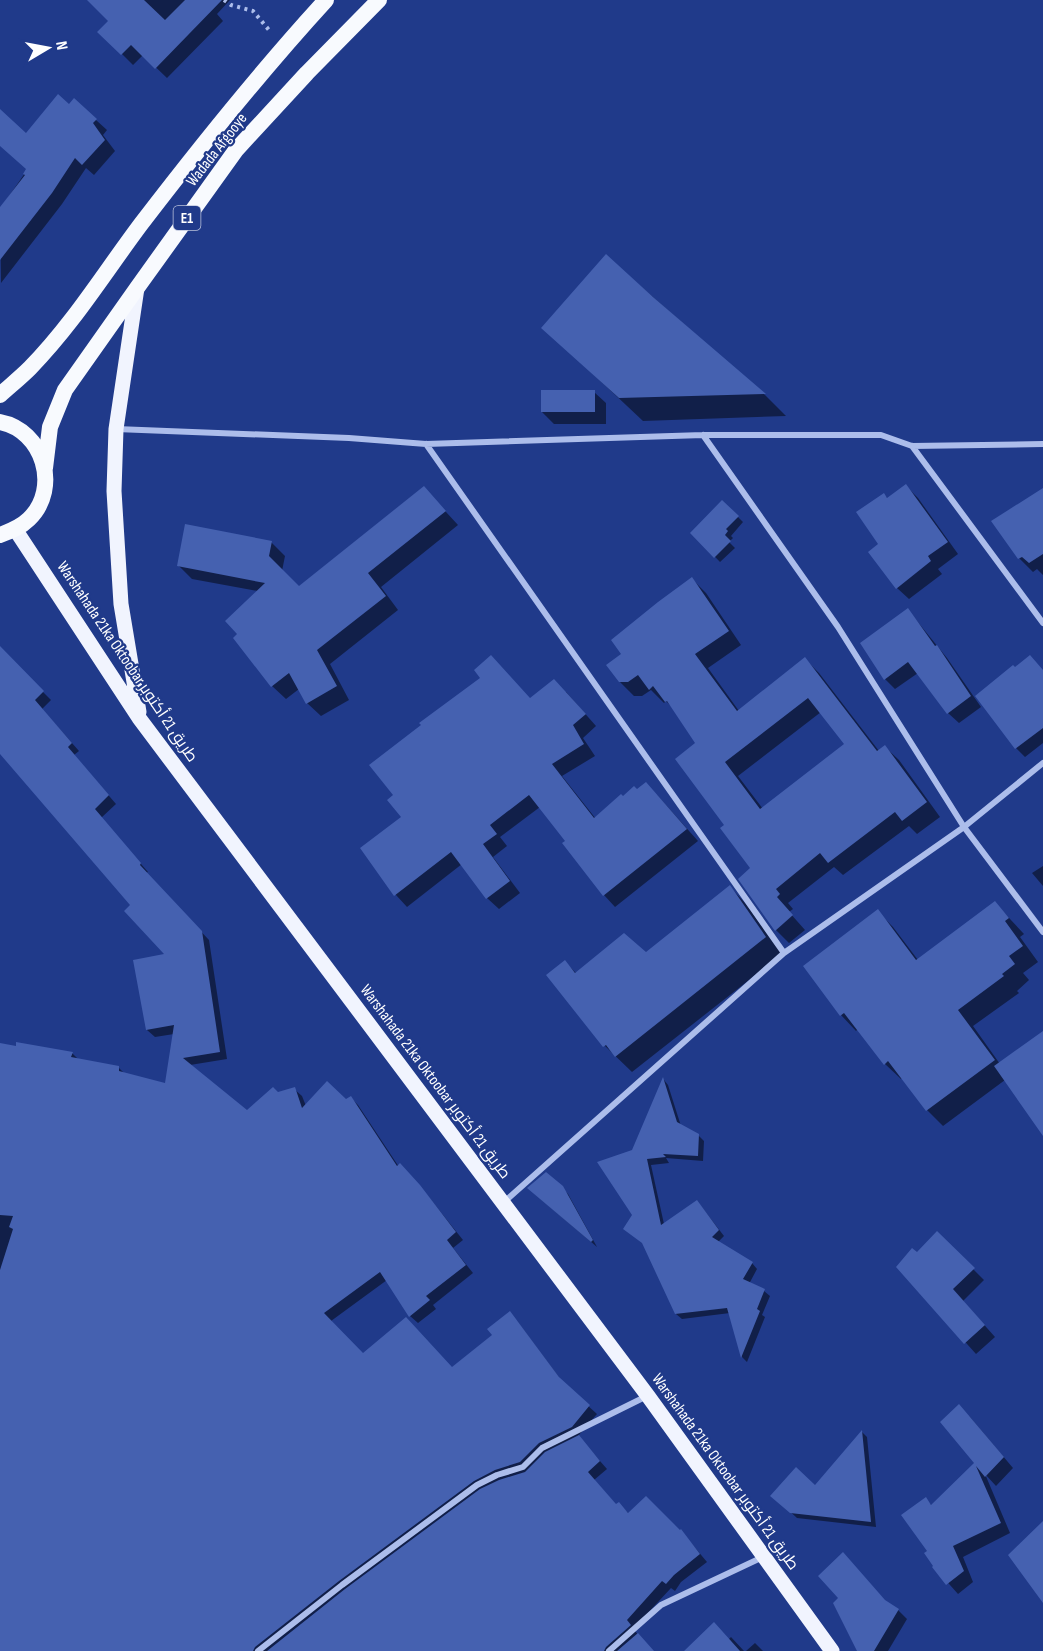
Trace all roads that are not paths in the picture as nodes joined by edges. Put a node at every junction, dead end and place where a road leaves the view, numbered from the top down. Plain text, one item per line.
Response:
1 (326, 0) edge
2 (379, 0) edge
3 (137, 288) junction
4 (0, 395) edge
5 (0, 422) edge
6 (116, 429) junction
7 (703, 435) junction
8 (426, 444) junction
9 (1043, 444) edge
10 (912, 446) junction
11 (45, 468) junction
12 (8, 532) edge
13 (1043, 623) edge
14 (140, 718) junction
15 (1043, 763) edge
16 (964, 827) junction
17 (1043, 932) edge
18 (784, 953) junction
19 (503, 1203) junction
20 (648, 1396) junction
21 (763, 1557) junction
22 (258, 1651) edge
23 (609, 1651) edge
24 (832, 1651) edge

1 - 4 highway, Wadada Afgooye / E1
2 - 3 highway, Wadada Afgooye / E1
3 - 6 main road
3 - 11 highway, Wadada Afgooye / E1
5 - 11 highway
6 - 8 street
6 - 14 main road
7 - 8 street
7 - 10 street
7 - 16 street
8 - 18 street
9 - 10 street
10 - 13 street
11 - 12 highway, Wadada Afgooye
12 - 14 main road, Warshahada 21ka Oktoobar طريق 21 أكتوبر
14 - 19 main road, Warshahada 21ka Oktoobar طريق 21 أكتوبر
15 - 16 street
16 - 17 street
16 - 18 street
18 - 19 street
19 - 20 main road, Warshahada 21ka Oktoobar طريق 21 أكتوبر
20 - 21 main road, Warshahada 21ka Oktoobar طريق 21 أكتوبر
20 - 22 street
21 - 23 street
21 - 24 main road, Warshahada 21ka Oktoobar طريق 21 أكتوبر

